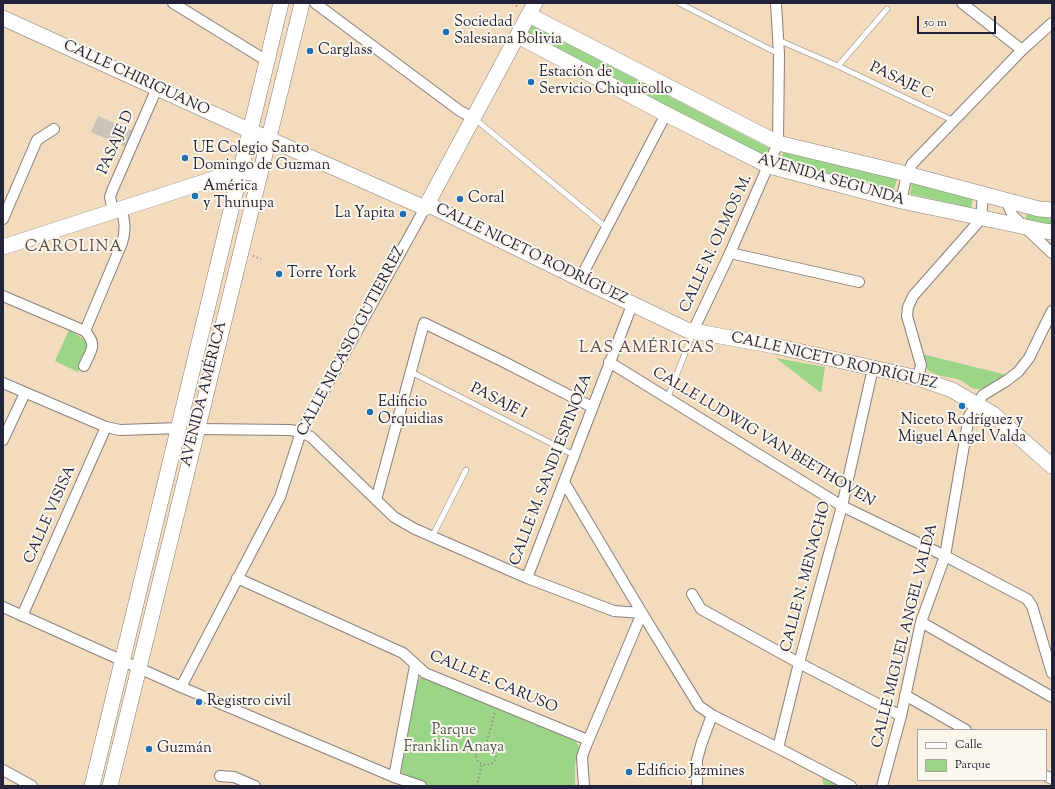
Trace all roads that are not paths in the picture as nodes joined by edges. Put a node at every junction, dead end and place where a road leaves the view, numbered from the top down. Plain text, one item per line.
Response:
1 (174, 3) edge
2 (282, 3) edge
3 (302, 3) edge
4 (315, 3) edge
5 (679, 3) edge
6 (776, 3) edge
7 (962, 3) edge
8 (532, 9) edge
9 (887, 9) dead end
10 (3, 18) edge
11 (1051, 27) edge
12 (518, 36) junction
13 (777, 40) junction
14 (1022, 50) junction
15 (779, 54) junction
16 (267, 61) junction
17 (838, 66) junction
18 (157, 88) junction
19 (666, 114) junction
20 (473, 118) junction
21 (954, 121) junction
22 (54, 129) dead end
23 (251, 132) junction
24 (269, 139) junction
25 (778, 143) junction
26 (769, 166) junction
27 (241, 170) junction
28 (907, 174) junction
29 (260, 176) junction
30 (983, 194) junction
31 (902, 201) junction
32 (1010, 201) junction
33 (426, 206) junction
34 (117, 210) junction
35 (1052, 210) edge
36 (981, 218) junction
37 (3, 219) edge
38 (1021, 226) junction
39 (607, 228) junction
40 (1052, 232) edge
41 (3, 247) edge
42 (730, 253) junction
43 (1052, 253) edge
44 (580, 279) junction
45 (859, 282) dead end
46 (3, 296) edge
47 (632, 304) junction
48 (1052, 311) edge
49 (85, 331) junction
50 (694, 331) junction
51 (609, 362) junction
52 (84, 366) dead end
53 (873, 368) junction
54 (410, 372) junction
55 (918, 378) junction
56 (3, 383) edge
57 (25, 393) junction
58 (667, 399) junction
59 (977, 404) junction
60 (592, 407) junction
61 (106, 427) junction
62 (180, 428) junction
63 (197, 429) junction
64 (301, 432) junction
65 (3, 440) edge
66 (574, 455) junction
67 (1052, 466) edge
68 (466, 470) dead end
69 (564, 482) junction
70 (376, 500) junction
71 (842, 506) junction
72 (432, 537) junction
73 (945, 556) junction
74 (237, 578) junction
75 (527, 578) junction
76 (692, 594) dead end
77 (3, 607) edge
78 (642, 613) junction
79 (22, 616) junction
80 (922, 622) junction
81 (122, 660) junction
82 (799, 663) junction
83 (415, 666) junction
84 (138, 668) junction
85 (1052, 673) edge
86 (181, 687) junction
87 (905, 695) junction
88 (1052, 697) edge
89 (712, 715) junction
90 (901, 716) junction
91 (964, 729) edge
92 (588, 740) junction
93 (778, 748) junction
94 (3, 770) edge
95 (220, 776) dead end
96 (394, 777) junction
97 (32, 786) edge
98 (92, 786) edge
99 (110, 786) edge
100 (255, 786) edge
101 (421, 786) edge
102 (584, 786) edge
103 (697, 786) edge
104 (851, 786) edge
105 (882, 786) edge

1 - 16 street
2 - 16 main road, AVENIDA AMÉRICA
3 - 24 main road, AVENIDA AMÉRICA
4 - 20 street
5 - 15 lane
6 - 13 street, CALLE N. OLMOS M.
7 - 14 street
8 - 12 main road, CALLE NICASIO GUTIERREZ
8 - 25 main road, AVENIDA SEGUNDA
9 - 17 lane
10 - 18 main road, CALLE CHIRIGUANO
11 - 14 street
12 - 19 main road, AVENIDA SEGUNDA
12 - 20 main road, CALLE NICASIO GUTIERREZ
13 - 15 street, CALLE N. OLMOS M.
13 - 17 lane, PASAJE C
14 - 21 street
15 - 25 street, CALLE N. OLMOS M.
16 - 23 main road, AVENIDA AMÉRICA
17 - 21 lane, PASAJE C
18 - 23 main road, CALLE CHIRIGUANO
18 - 34 street, PASAJE D
19 - 26 main road, AVENIDA SEGUNDA
19 - 39 street
20 - 33 main road, CALLE NICASIO GUTIERREZ
20 - 39 lane
21 - 28 street
22 - 37 street
23 - 24 main road, CALLE CHIRIGUANO
23 - 27 main road, AVENIDA AMÉRICA
24 - 29 main road, AVENIDA AMÉRICA
24 - 33 main road, CALLE NICETO RODRÍGUEZ
25 - 26 street, CALLE N. OLMOS M.
25 - 28 main road, AVENIDA SEGUNDA
26 - 31 main road, AVENIDA SEGUNDA
26 - 42 street, CALLE N. OLMOS M.
27 - 29 main road
27 - 34 main road
27 - 62 main road, AVENIDA AMÉRICA
28 - 30 main road, AVENIDA SEGUNDA
28 - 31 street
29 - 63 main road, AVENIDA AMÉRICA
30 - 32 main road, AVENIDA SEGUNDA
30 - 36 street
31 - 36 main road, AVENIDA SEGUNDA
32 - 35 main road, AVENIDA SEGUNDA
32 - 38 street
33 - 44 main road, CALLE NICETO RODRÍGUEZ
33 - 64 street, CALLE NICASIO GUTIERREZ
34 - 41 main road
34 - 49 street, PASAJE D
36 - 38 main road, AVENIDA SEGUNDA
36 - 55 street
38 - 40 main road, AVENIDA SEGUNDA
38 - 43 street
39 - 44 street
42 - 45 street
42 - 50 street, CALLE N. OLMOS M.
44 - 47 main road, CALLE NICETO RODRÍGUEZ
46 - 49 street
47 - 50 main road, CALLE NICETO RODRÍGUEZ
47 - 51 street, CALLE M. SANDI ESPINOZA
48 - 59 street, CALLE MIGUEL ANGEL VALDA
49 - 52 street
50 - 53 main road, CALLE NICETO RODRÍGUEZ
50 - 58 lane, CALLE N. OLMOS M.
51 - 58 street, CALLE LUDWIG VAN BEETHOVEN
51 - 60 street, CALLE M. SANDI ESPINOZA
53 - 55 main road, CALLE NICETO RODRÍGUEZ
53 - 71 street, CALLE N. MENACHO
54 - 60 street
54 - 66 lane, PASAJE I
54 - 70 street
55 - 59 main road, CALLE NICETO RODRÍGUEZ
56 - 57 street
57 - 61 street
57 - 65 street
58 - 71 street, CALLE LUDWIG VAN BEETHOVEN
59 - 67 main road, CALLE NICETO RODRÍGUEZ
59 - 73 street, CALLE MIGUEL ANGEL VALDA
60 - 66 street, CALLE M. SANDI ESPINOZA
61 - 62 street
61 - 79 street, CALLE VISISA
62 - 81 main road, AVENIDA AMÉRICA
63 - 64 street
63 - 84 main road, AVENIDA AMÉRICA
64 - 70 street
64 - 74 street, CALLE NICASIO GUTIERREZ
66 - 69 street, CALLE M. SANDI ESPINOZA
68 - 72 lane
69 - 75 street, CALLE M. SANDI ESPINOZA
69 - 78 street
70 - 72 street
71 - 73 street, CALLE LUDWIG VAN BEETHOVEN
71 - 82 street, CALLE N. MENACHO
72 - 75 street
73 - 80 street, CALLE MIGUEL ANGEL VALDA
73 - 85 street, CALLE LUDWIG VAN BEETHOVEN
74 - 83 street, CALLE E. CARUSO
74 - 86 street, CALLE NICASIO GUTIERREZ
75 - 78 street
76 - 82 street
77 - 79 street
78 - 89 street
78 - 92 street
79 - 81 street
80 - 87 street, CALLE MIGUEL ANGEL VALDA
80 - 88 street
81 - 84 street
81 - 98 main road, AVENIDA AMÉRICA
82 - 90 street
82 - 93 street, CALLE N. MENACHO
83 - 92 street, CALLE E. CARUSO
83 - 96 street
84 - 86 street
84 - 99 main road, AVENIDA AMÉRICA
86 - 96 street
87 - 90 street, CALLE MIGUEL ANGEL VALDA
87 - 91 street
89 - 93 street
89 - 103 street
90 - 105 street, CALLE MIGUEL ANGEL VALDA
92 - 102 street
93 - 104 street
94 - 97 street
95 - 100 street
96 - 101 street

